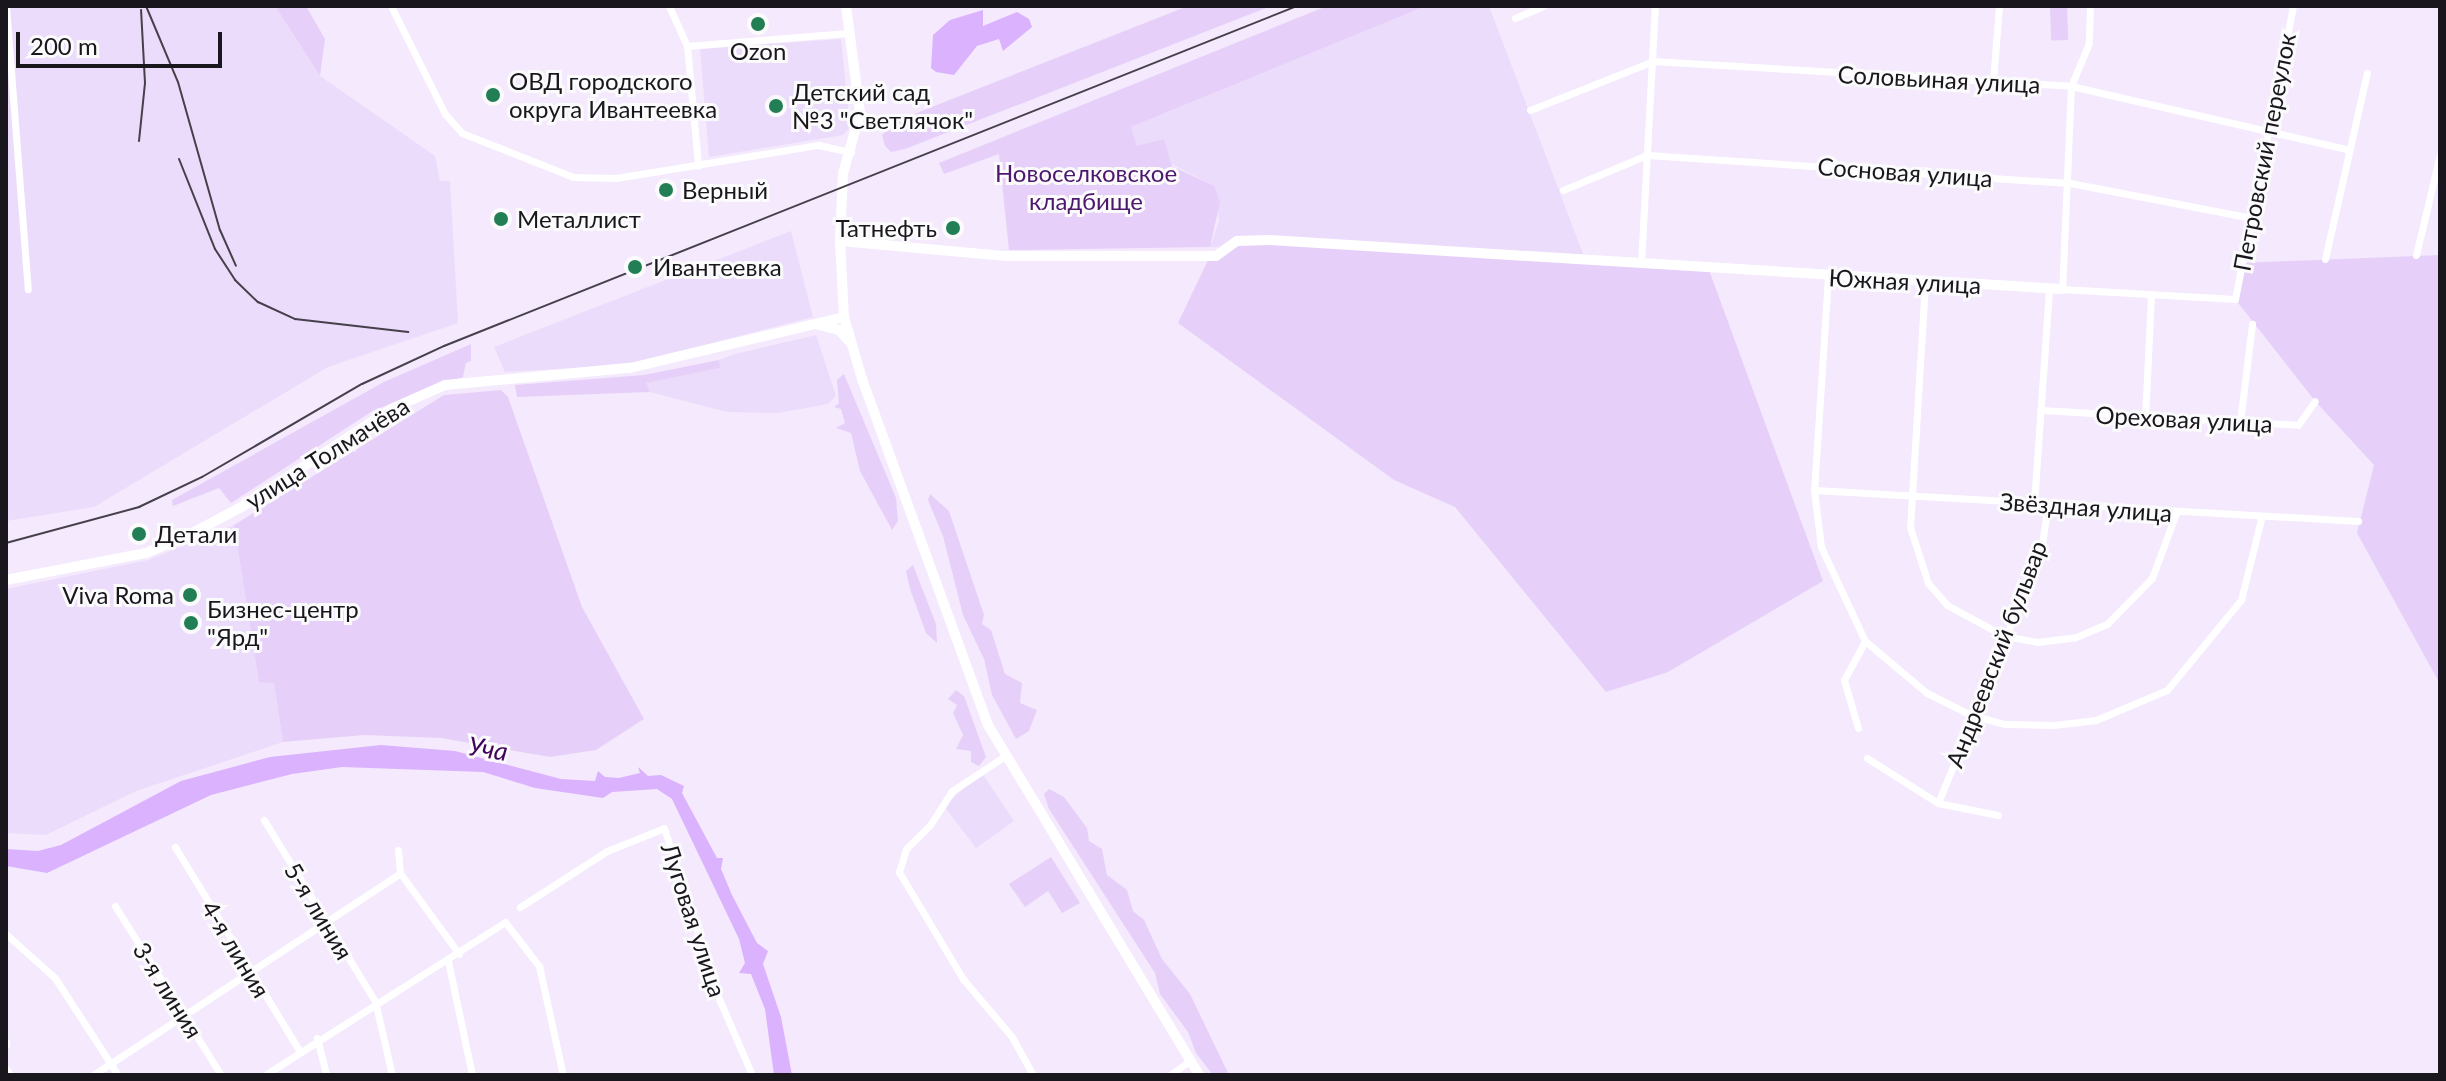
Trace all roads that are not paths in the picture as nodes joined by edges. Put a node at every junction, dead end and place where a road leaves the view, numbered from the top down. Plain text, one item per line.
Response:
1 (6, 6) edge
2 (391, 6) edge
3 (669, 6) edge
4 (846, 6) edge
5 (1543, 6) edge
6 (1655, 6) edge
7 (1999, 6) edge
8 (2090, 6) edge
9 (2293, 6) edge
10 (1515, 18) dead end
11 (850, 33) junction
12 (687, 46) junction
13 (1653, 61) junction
14 (2367, 73) dead end
15 (1993, 81) junction
16 (2071, 86) junction
17 (1530, 110) dead end
18 (2269, 130) junction
19 (2350, 150) junction
20 (851, 152) junction
21 (2440, 154) edge
22 (1647, 155) junction
23 (698, 165) junction
24 (2070, 183) junction
25 (1563, 190) dead end
26 (2251, 218) junction
27 (840, 241) junction
28 (2416, 255) dead end
29 (2325, 259) dead end
30 (1641, 263) junction
31 (1828, 276) junction
32 (1925, 283) junction
33 (28, 289) dead end
34 (2049, 289) junction
35 (2062, 289) junction
36 (842, 293) junction
37 (2151, 294) junction
38 (2235, 299) joint
39 (844, 317) junction
40 (813, 324) junction
41 (2252, 324) dead end
42 (851, 344) junction
43 (2315, 401) dead end
44 (2041, 410) junction
45 (2145, 418) junction
46 (2240, 422) junction
47 (1814, 490) junction
48 (1912, 494) junction
49 (2034, 504) junction
50 (2048, 504) junction
51 (2176, 513) junction
52 (2261, 519) junction
53 (2358, 521) dead end
54 (6, 580) edge
55 (2004, 636) junction
56 (1865, 641) junction
57 (1971, 715) junction
58 (1858, 728) dead end
59 (1005, 756) junction
60 (1867, 758) dead end
61 (1938, 803) junction
62 (1998, 815) dead end
63 (264, 820) dead end
64 (175, 847) dead end
65 (398, 850) dead end
66 (400, 873) junction
67 (115, 906) dead end
68 (520, 907) dead end
69 (327, 925) junction
70 (6, 934) edge
71 (459, 954) junction
72 (448, 961) junction
73 (250, 974) junction
74 (375, 1001) junction
75 (185, 1016) junction
76 (317, 1038) junction
77 (299, 1050) junction
78 (1191, 1060) junction
79 (111, 1064) junction
80 (6, 1069) edge
81 (10, 1075) edge
82 (93, 1075) edge
83 (118, 1075) edge
84 (221, 1075) edge
85 (265, 1075) edge
86 (326, 1075) edge
87 (392, 1075) edge
88 (472, 1075) edge
89 (563, 1075) edge
90 (752, 1075) edge
91 (1033, 1075) edge
92 (1170, 1075) edge
93 (1199, 1075) edge

1 - 33 street
2 - 23 street
3 - 12 street
4 - 11 street
5 - 10 street
6 - 13 street
7 - 15 street
8 - 16 street
9 - 18 street, Петровский переулок
11 - 12 street
11 - 20 street
12 - 23 street
13 - 15 street, Соловьиная улица
13 - 17 street, Соловьиная улица
13 - 22 street
14 - 19 street
15 - 16 street, Соловьиная улица
16 - 18 street, Соловьиная улица
16 - 24 street
18 - 19 street, Соловьиная улица
18 - 26 street, Петровский переулок
19 - 29 street
20 - 23 street
20 - 27 street
21 - 28 street
22 - 24 street, Сосновая улица
22 - 25 street, Сосновая улица
22 - 30 street
24 - 26 street, Сосновая улица
24 - 35 street
26 - 38 street, Петровский переулок
27 - 30 street, Южная улица
27 - 36 street
30 - 31 street, Южная улица
31 - 32 street, Южная улица
31 - 47 street
32 - 34 street, Южная улица
32 - 48 street
34 - 35 street, Южная улица
34 - 44 street, Андреевский бульвар
35 - 37 street, Южная улица
36 - 39 street
36 - 40 street
37 - 38 street, Южная улица
37 - 45 street
39 - 40 street, улица Толмачёва
39 - 42 street
40 - 42 street
40 - 54 street, улица Толмачёва
41 - 46 street
42 - 59 street
43 - 46 street, Ореховая улица
44 - 45 street, Ореховая улица
44 - 49 street, Андреевский бульвар
45 - 46 street, Ореховая улица
47 - 48 street, Звёздная улица
47 - 56 street
48 - 49 street, Звёздная улица
48 - 55 street
49 - 50 street, Звёздная улица
50 - 51 street, Звёздная улица
50 - 55 street, Андреевский бульвар
51 - 52 street, Звёздная улица
51 - 55 street
52 - 53 street, Звёздная улица
52 - 57 street
55 - 57 street, Андреевский бульвар
56 - 57 street
56 - 58 street
57 - 61 street, Андреевский бульвар
59 - 78 street
59 - 91 street
60 - 61 street
61 - 62 street
63 - 69 street, 5-я линия
64 - 73 street, 4-я линия
65 - 66 street
66 - 69 street
66 - 71 street
67 - 75 street, 3-я линия
68 - 90 street, Луговая улица
69 - 73 street
69 - 74 street, 5-я линия
70 - 79 street
71 - 72 street
71 - 89 street
72 - 74 street
72 - 88 street
73 - 75 street
73 - 77 street, 4-я линия
74 - 76 street
74 - 87 street, 5-я линия
75 - 79 street
75 - 84 street, 3-я линия
76 - 77 street
76 - 86 street
77 - 85 street
78 - 92 street
78 - 93 street
79 - 82 street
79 - 83 street
80 - 81 street

